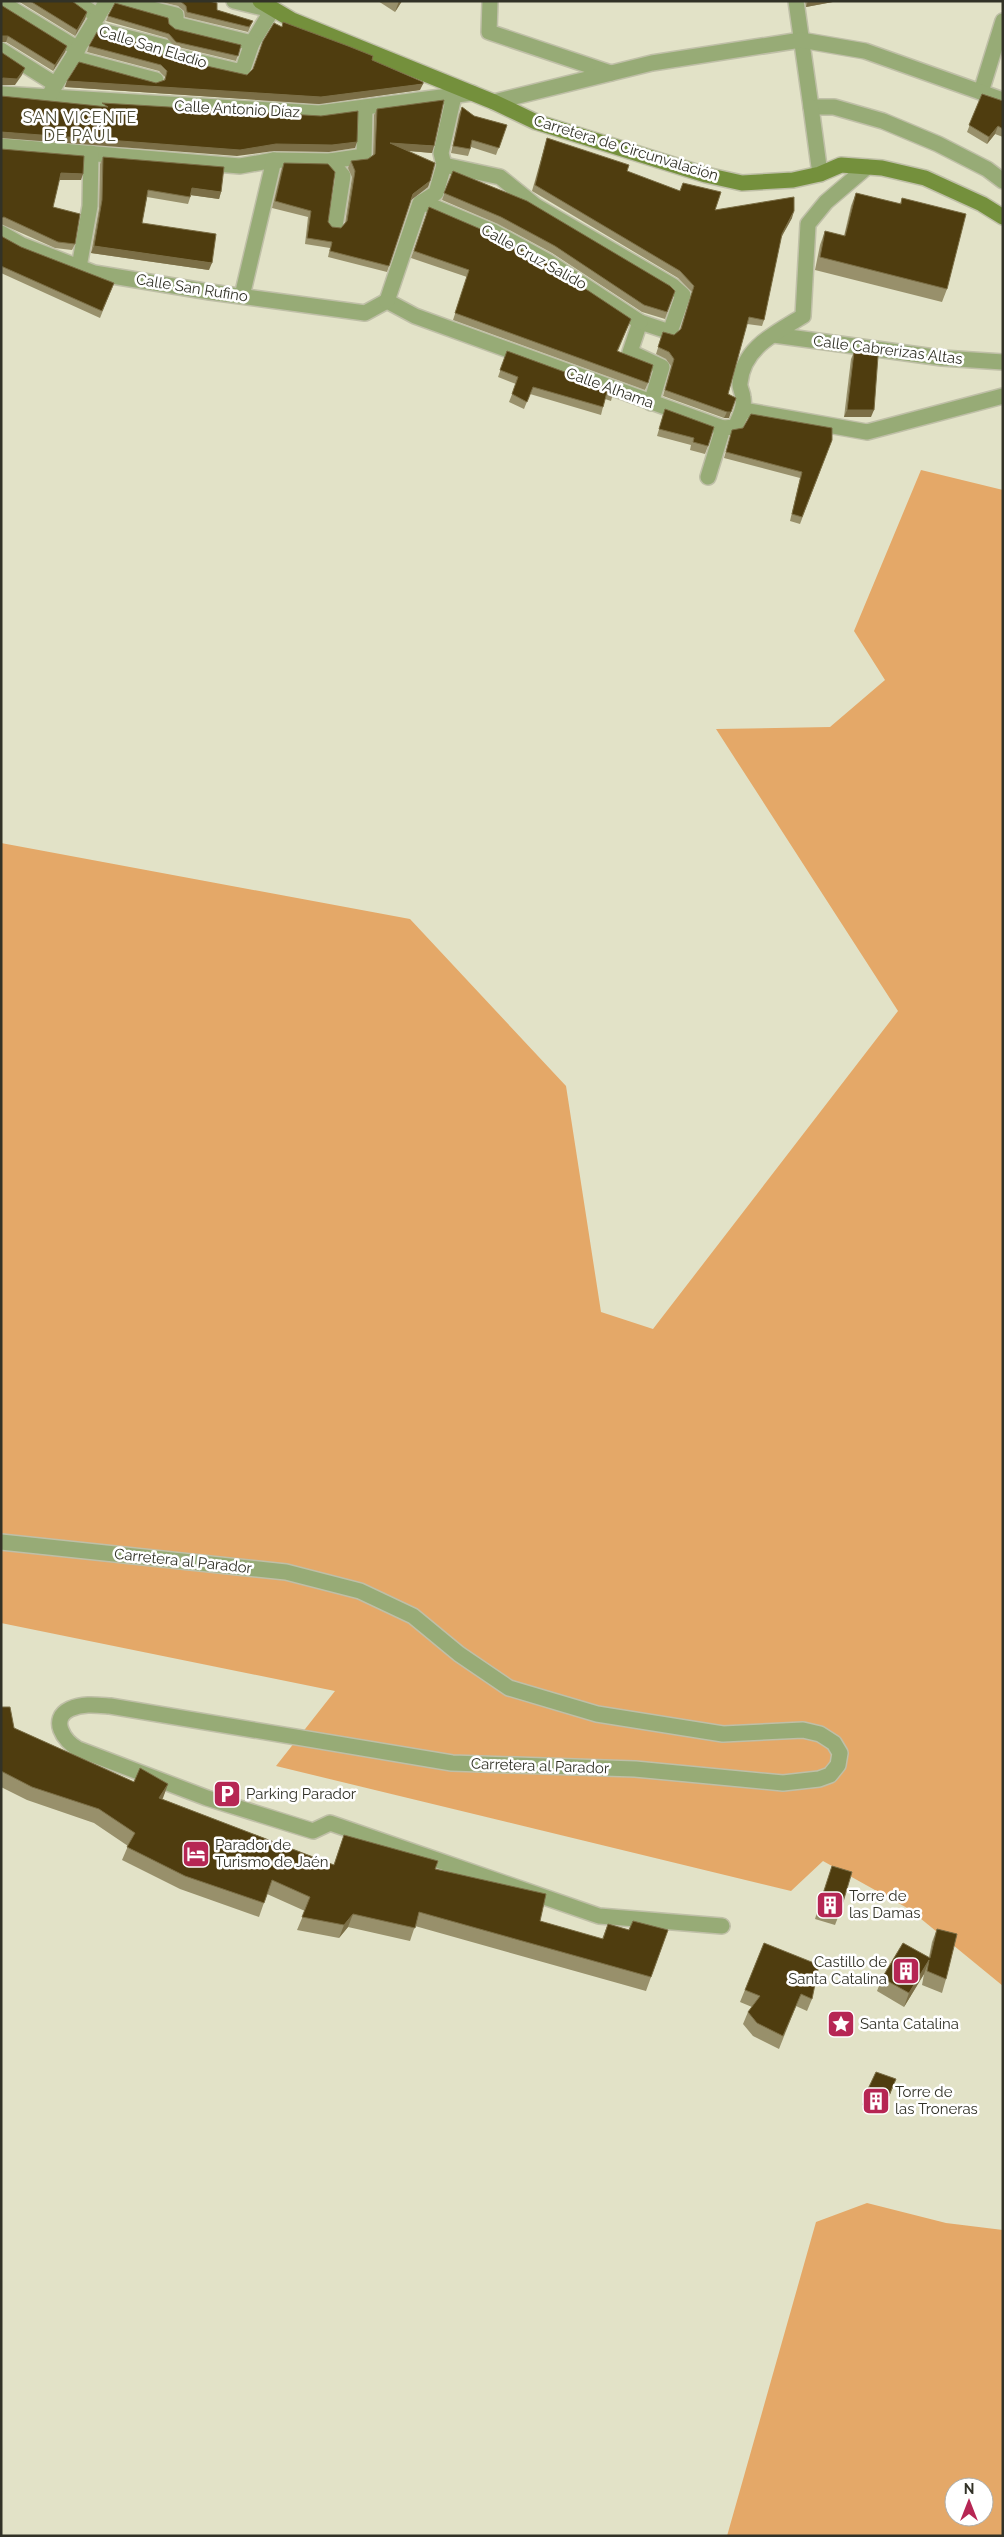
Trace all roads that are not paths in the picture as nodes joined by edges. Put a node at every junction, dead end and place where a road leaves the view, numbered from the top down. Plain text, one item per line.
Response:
1 (75, 1) edge
2 (107, 1) edge
3 (120, 1) edge
4 (234, 1) edge
5 (490, 1) edge
6 (796, 1) edge
7 (1, 2) edge
8 (266, 6) edge
9 (1003, 21) edge
10 (95, 22) junction
11 (801, 40) junction
12 (252, 43) junction
13 (1, 50) edge
14 (76, 54) junction
15 (611, 72) junction
16 (156, 80) dead end
17 (52, 90) junction
18 (981, 92) junction
19 (472, 93) junction
20 (1, 94) edge
21 (454, 96) junction
22 (1003, 100) edge
23 (494, 102) junction
24 (811, 107) junction
25 (365, 108) junction
26 (1, 146) edge
27 (91, 153) junction
28 (274, 160) junction
29 (330, 160) junction
30 (444, 165) junction
31 (867, 167) junction
32 (820, 174) junction
33 (1003, 181) edge
34 (422, 202) junction
35 (1003, 217) edge
36 (336, 226) edge
37 (1, 233) edge
38 (79, 267) junction
39 (242, 296) junction
40 (387, 301) junction
41 (640, 322) junction
42 (774, 335) junction
43 (1003, 362) edge
44 (1003, 396) edge
45 (651, 403) junction
46 (743, 410) junction
47 (723, 428) junction
48 (708, 477) dead end
49 (1, 1542) edge
50 (722, 1926) dead end

1 - 10 street
2 - 10 street
3 - 12 street
4 - 8 street
5 - 15 street
6 - 11 street
7 - 14 street
8 - 12 street
8 - 19 main road, Carretera de Circunvalación
9 - 18 street
10 - 12 street, Calle San Eladio
10 - 14 street
11 - 15 street
11 - 18 street
11 - 24 street
13 - 17 street
14 - 16 street
14 - 17 street
15 - 23 street
17 - 20 street, Calle Antonio Díaz
17 - 25 street, Calle Antonio Díaz
18 - 22 street
19 - 21 street, Calle Antonio Díaz
19 - 23 main road, Carretera de Circunvalación
21 - 25 street, Calle Antonio Díaz
21 - 30 street
23 - 32 main road, Carretera de Circunvalación
24 - 32 street
24 - 33 street
25 - 29 street
26 - 27 street
27 - 28 street
27 - 38 street
28 - 29 street
28 - 39 street
29 - 36 street
30 - 34 street
30 - 41 street, Calle Cruz Salido
31 - 32 main road, Carretera de Circunvalación
31 - 35 main road, Carretera de Circunvalación
31 - 42 street
34 - 40 street
34 - 41 street, Calle Cruz Salido
37 - 38 street, Calle San Rufino
38 - 39 street, Calle San Rufino
39 - 40 street, Calle San Rufino
40 - 45 street, Calle Alhama
41 - 45 street
42 - 43 street, Calle Cabrerizas Altas
42 - 46 street
44 - 46 street
45 - 47 street, Calle Alhama
46 - 47 street
47 - 48 street
49 - 50 street, Carretera al Parador

